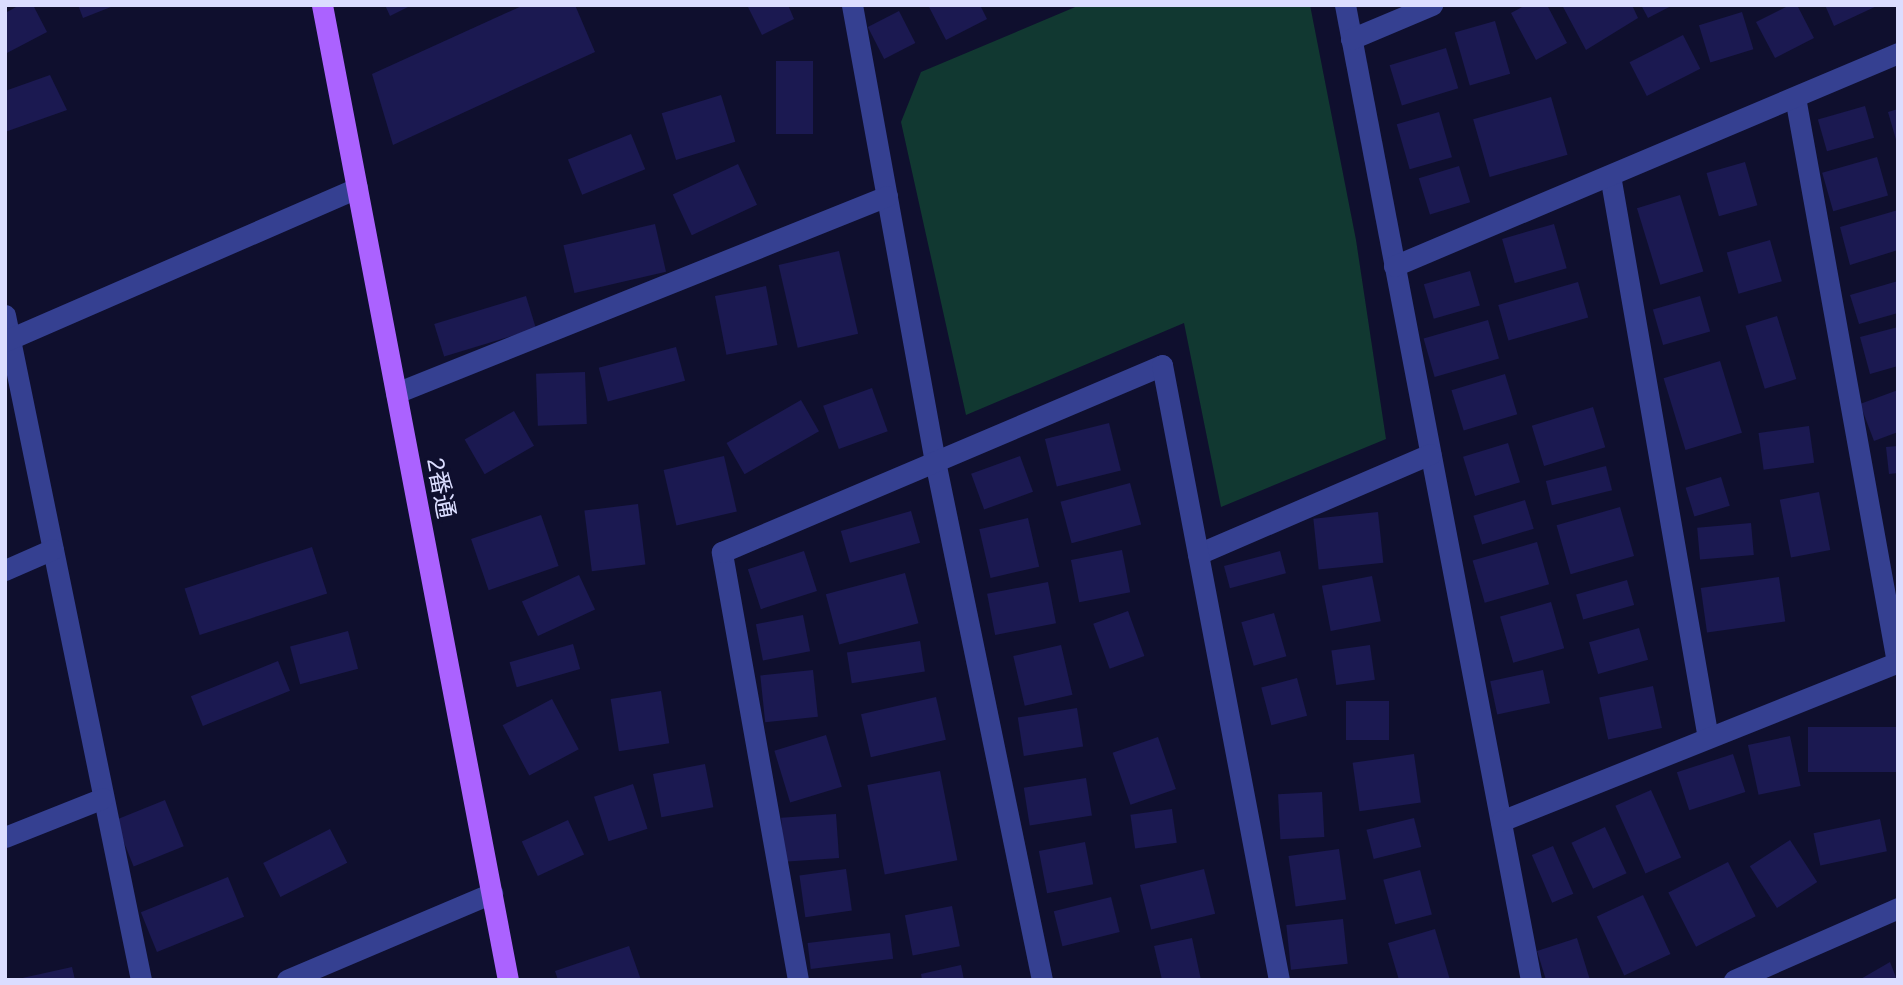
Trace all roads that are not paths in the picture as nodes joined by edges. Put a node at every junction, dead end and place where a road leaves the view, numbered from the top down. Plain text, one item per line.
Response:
1 (322, 5) edge
2 (852, 5) edge
3 (1345, 5) edge
4 (1432, 5) edge
5 (1351, 38) junction
6 (1898, 53) edge
7 (1795, 97) junction
8 (1610, 175) junction
9 (357, 188) junction
10 (887, 196) junction
11 (1394, 266) junction
12 (5, 315) edge
13 (8, 340) edge
14 (396, 393) junction
15 (1430, 454) junction
16 (935, 461) junction
17 (53, 550) junction
18 (1198, 554) junction
19 (5, 570) edge
20 (1897, 662) edge
21 (1708, 738) junction
22 (103, 798) junction
23 (1501, 821) junction
24 (5, 837) edge
25 (492, 893) junction
26 (1898, 908) edge
27 (141, 980) edge
28 (287, 980) edge
29 (509, 980) edge
30 (798, 980) edge
31 (1042, 980) edge
32 (1279, 980) edge
33 (1531, 980) edge
34 (1734, 980) edge

1 - 9 main road, 2番通
2 - 10 street
3 - 5 street
4 - 5 street
5 - 11 street
6 - 7 street
7 - 8 street
7 - 20 street
8 - 11 street
8 - 21 street
9 - 13 street
9 - 14 main road, 2番通
10 - 14 street
10 - 16 street
11 - 15 street
12 - 13 street
13 - 17 street
14 - 25 main road, 2番通
15 - 18 street
15 - 23 street
16 - 18 street
16 - 30 street
16 - 31 street
17 - 19 street
17 - 22 street
18 - 32 street
20 - 21 street
21 - 23 street
22 - 24 street
22 - 27 street
23 - 33 street
25 - 28 street
25 - 29 main road, 2番通
26 - 34 street

